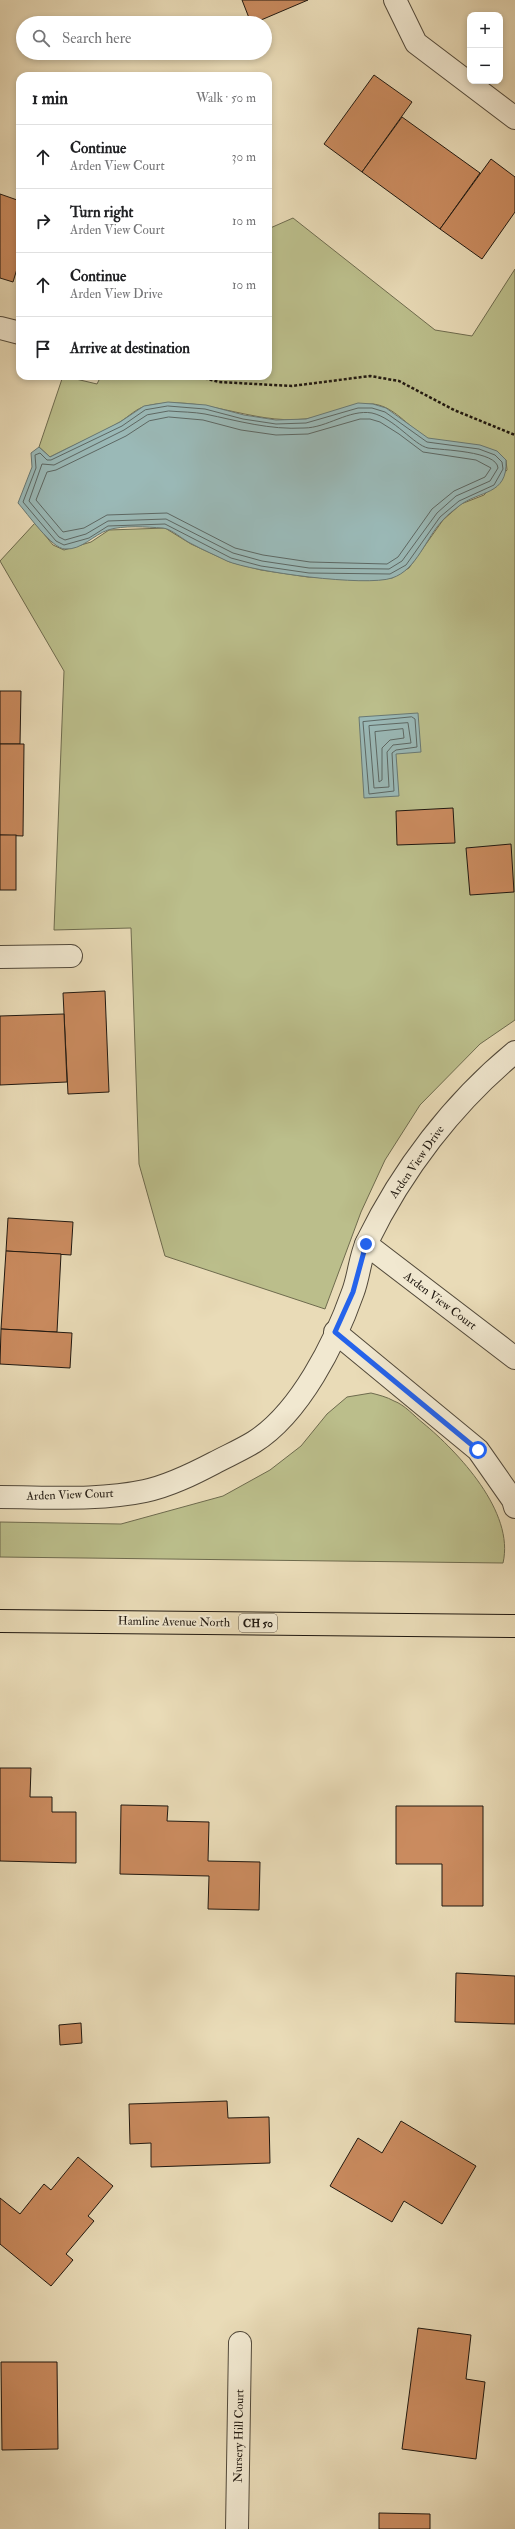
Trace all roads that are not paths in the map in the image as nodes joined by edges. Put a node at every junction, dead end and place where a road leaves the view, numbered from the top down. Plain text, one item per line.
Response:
1 (395, 0) edge
2 (515, 118) edge
3 (0, 328) edge
4 (16, 332) edge
5 (71, 956) dead end
6 (0, 957) edge
7 (515, 1052) edge
8 (366, 1244) junction
9 (353, 1292) joint
10 (335, 1332) junction
11 (515, 1358) edge
12 (0, 1497) edge
13 (515, 1507) edge
14 (0, 1621) edge
15 (515, 1626) edge
16 (240, 2343) dead end
17 (237, 2529) edge

1 - 2 street
3 - 4 street
5 - 6 street
7 - 8 street, Arden View Drive
8 - 9 street, Arden View Drive
8 - 11 street, Arden View Court
9 - 10 street, Arden View Court
10 - 12 street, Arden View Court
10 - 13 street
14 - 15 main road, Hamline Avenue North / CH 50
16 - 17 street, Nursery Hill Court

